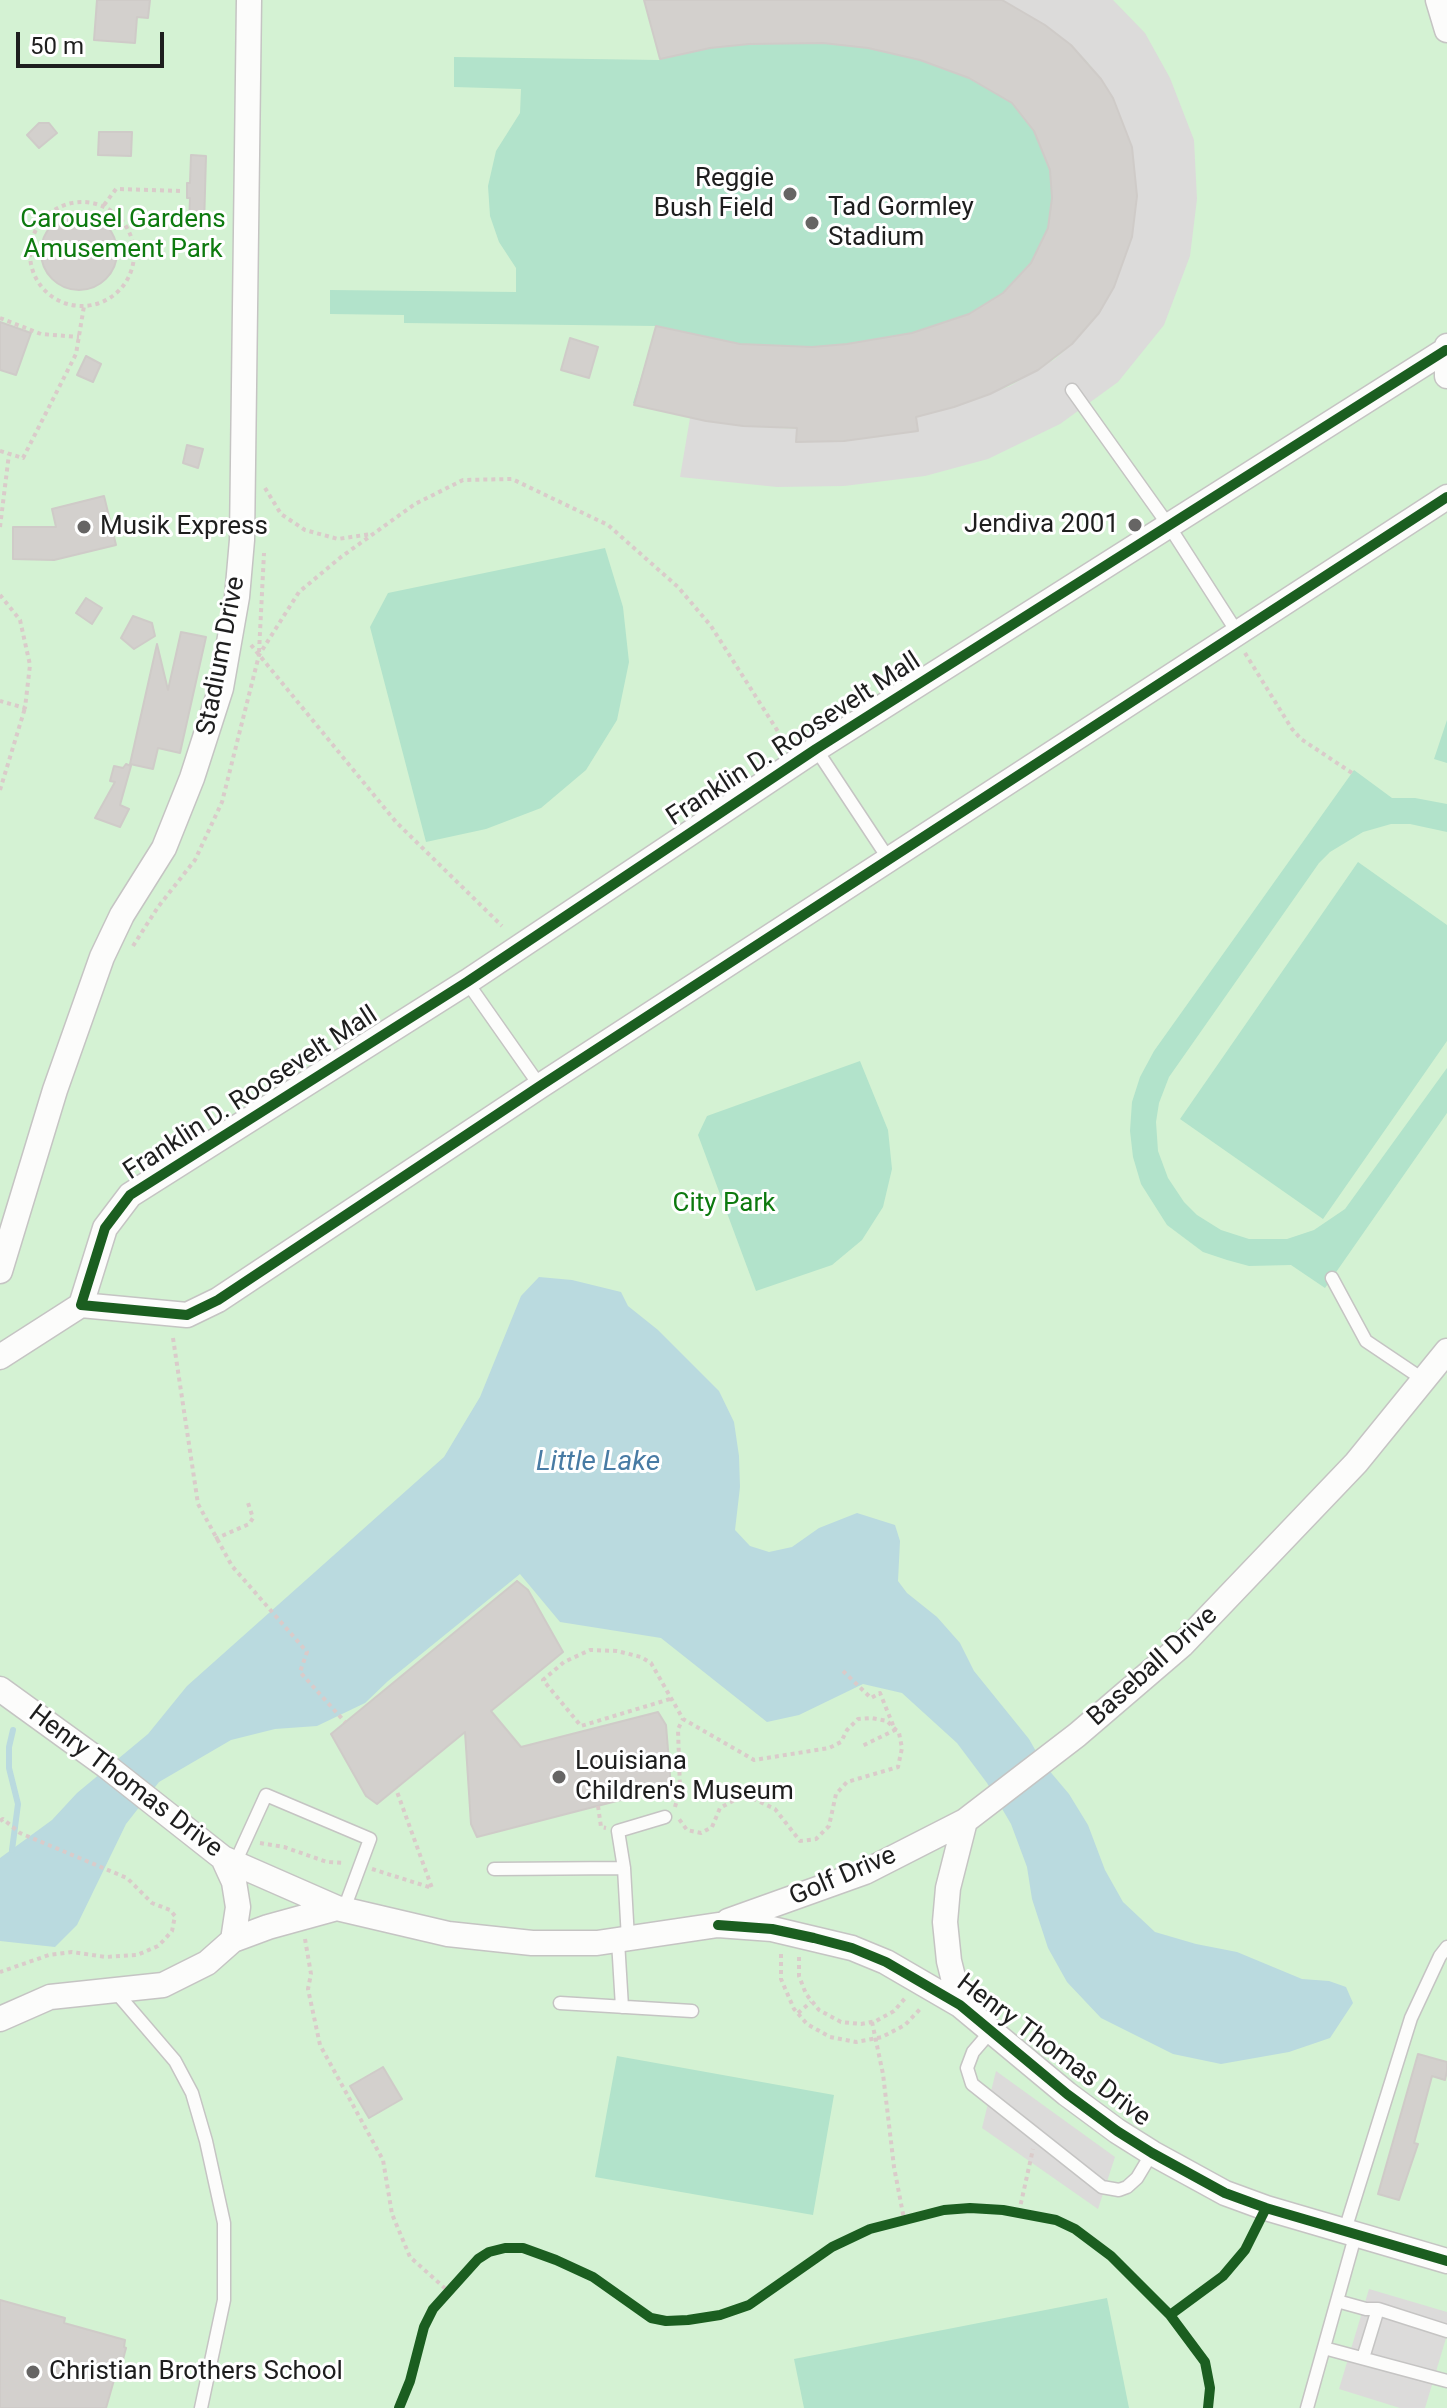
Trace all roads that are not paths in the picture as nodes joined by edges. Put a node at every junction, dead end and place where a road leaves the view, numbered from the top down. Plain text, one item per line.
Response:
1 (249, 0) edge
2 (1438, 0) edge
3 (1447, 30) edge
4 (1446, 348) edge
5 (1447, 376) edge
6 (1072, 390) dead end
7 (1447, 497) edge
8 (1169, 526) junction
9 (1237, 632) junction
10 (816, 749) junction
11 (888, 858) junction
12 (467, 982) junction
13 (540, 1086) junction
14 (0, 1271) edge
15 (1332, 1278) dead end
16 (81, 1305) junction
17 (1447, 1351) edge
18 (0, 1357) edge
19 (1424, 1380) junction
20 (0, 1689) edge
21 (973, 1814) junction
22 (665, 1817) dead end
23 (229, 1860) junction
24 (624, 1868) junction
25 (494, 1869) dead end
26 (340, 1908) junction
27 (718, 1925) junction
28 (233, 1940) junction
29 (623, 1940) junction
30 (1447, 1947) edge
31 (115, 1991) junction
32 (560, 2003) dead end
33 (960, 2005) junction
34 (622, 2007) junction
35 (692, 2011) dead end
36 (0, 2019) edge
37 (991, 2031) junction
38 (1152, 2153) junction
39 (1350, 2231) junction
40 (1447, 2261) edge
41 (1337, 2301) junction
42 (1378, 2309) junction
43 (1447, 2331) edge
44 (1324, 2348) junction
45 (1363, 2358) junction
46 (1447, 2381) edge
47 (201, 2408) edge
48 (1307, 2408) edge

1 - 14 street, Stadium Drive
2 - 3 street
4 - 5 street
4 - 8 street, Franklin D. Roosevelt Mall
6 - 8 lane
7 - 9 street
8 - 9 lane
8 - 10 street, Franklin D. Roosevelt Mall
9 - 11 street
10 - 11 lane
10 - 12 street, Franklin D. Roosevelt Mall
11 - 13 street
12 - 13 lane
12 - 16 street, Franklin D. Roosevelt Mall
13 - 16 street
15 - 19 lane
16 - 18 street
17 - 19 street, Baseball Drive
19 - 21 street, Baseball Drive
20 - 23 street, Henry Thomas Drive
21 - 27 street, Golf Drive
21 - 33 street
22 - 24 lane
23 - 26 street, Henry Thomas Drive
23 - 26 lane
23 - 28 street
24 - 25 lane
24 - 29 lane
26 - 28 street
26 - 29 street, Henry Thomas Drive
27 - 29 street, Henry Thomas Drive
27 - 33 street, Henry Thomas Drive
28 - 31 street
29 - 34 lane
30 - 39 lane
31 - 36 street
31 - 47 lane
32 - 34 lane
33 - 37 street, Henry Thomas Drive
34 - 35 lane
37 - 38 street, Henry Thomas Drive
37 - 38 lane
38 - 39 street, Henry Thomas Drive
39 - 40 street, Henry Thomas Drive
39 - 41 lane
41 - 42 lane
41 - 44 lane
42 - 43 lane
42 - 45 lane
44 - 45 lane
44 - 48 lane
45 - 46 lane

